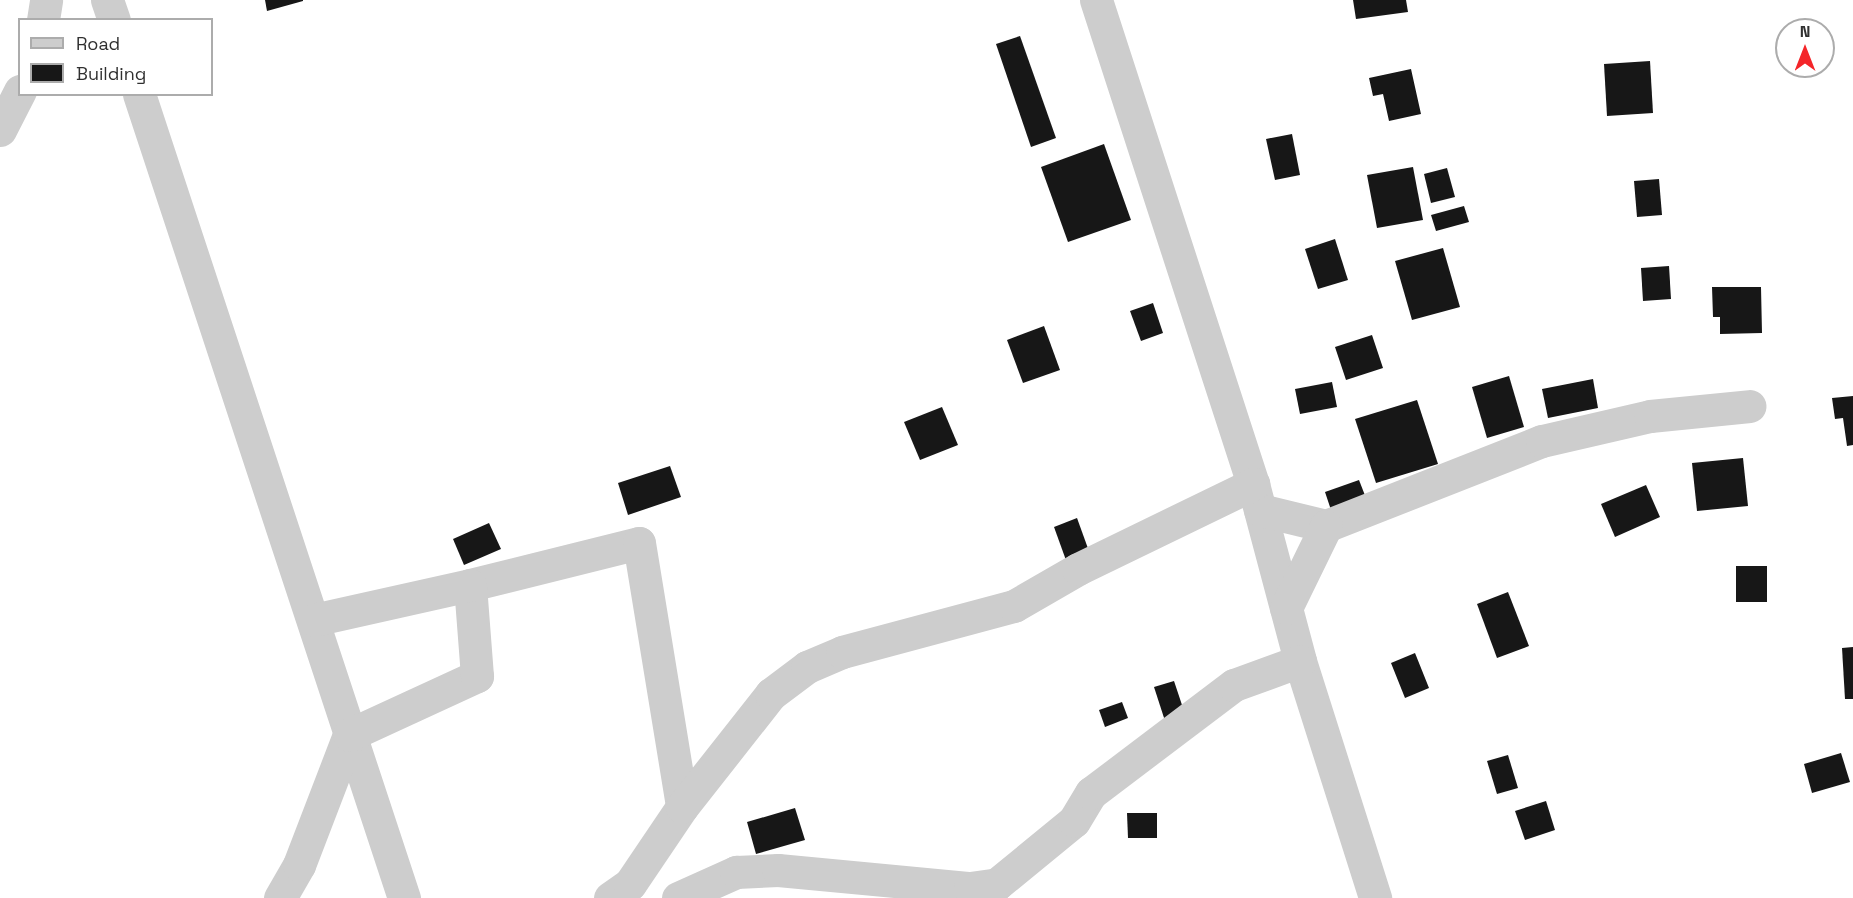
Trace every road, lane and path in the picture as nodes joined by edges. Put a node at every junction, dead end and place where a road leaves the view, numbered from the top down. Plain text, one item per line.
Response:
1 (46, 0) edge
2 (107, 0) edge
3 (1096, 0) edge
4 (43, 18) edge
5 (113, 18) edge
6 (18, 95) edge
7 (140, 96) edge
8 (0, 130) edge
9 (1750, 406) dead end
10 (1257, 497) junction
11 (1326, 526) junction
12 (470, 585) junction
13 (1286, 608) junction
14 (314, 620) junction
15 (1300, 661) junction
16 (350, 735) junction
17 (682, 807) junction
18 (280, 898) edge
19 (404, 898) edge
20 (610, 898) edge
21 (678, 898) edge
22 (1375, 898) edge

1 - 4 street
2 - 5 street
3 - 10 street
6 - 8 street
7 - 14 street
9 - 11 street
10 - 11 street
10 - 13 street
10 - 17 street
11 - 13 street
12 - 14 street
12 - 16 street
12 - 17 street
13 - 15 street
14 - 16 street
15 - 21 street
15 - 22 street
16 - 18 street
16 - 19 street
17 - 20 street

